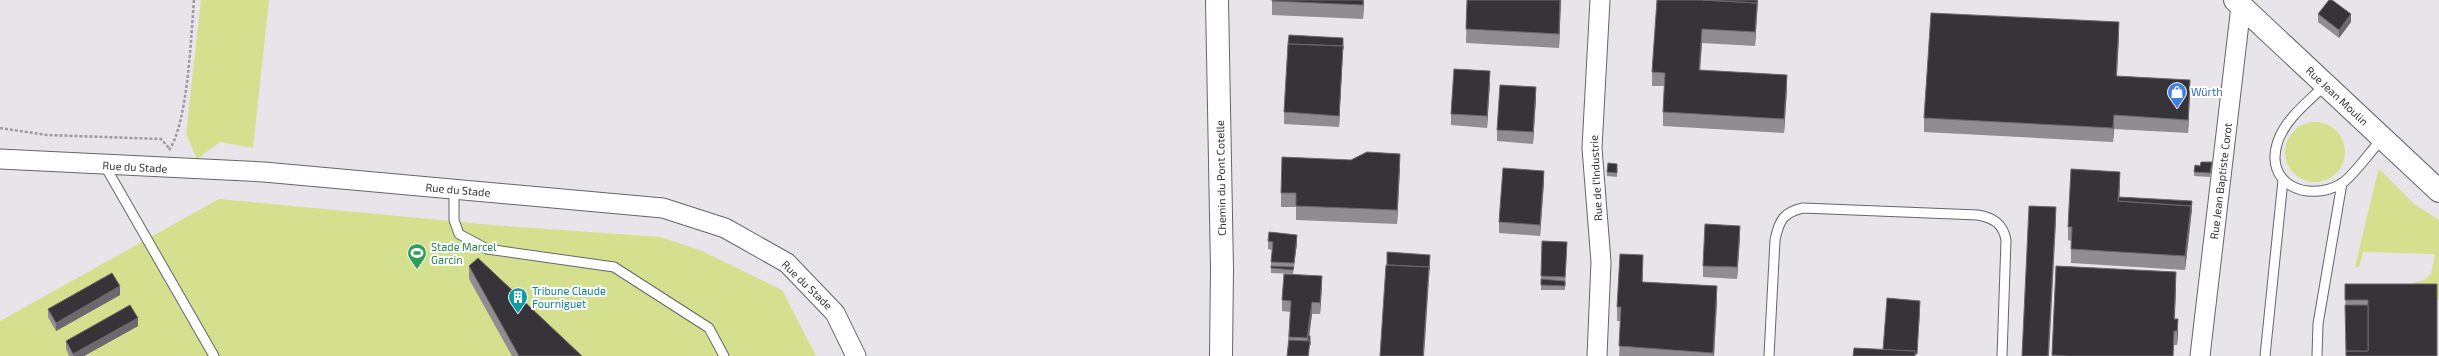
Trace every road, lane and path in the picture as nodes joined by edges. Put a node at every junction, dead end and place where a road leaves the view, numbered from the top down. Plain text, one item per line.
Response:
1 (194, 0) edge
2 (1217, 0) edge
3 (1600, 0) edge
4 (2238, 3) edge
5 (2325, 85) junction
6 (0, 128) edge
7 (2382, 139) junction
8 (0, 159) edge
9 (105, 166) junction
10 (2284, 180) junction
11 (2342, 183) junction
12 (454, 190) junction
13 (2439, 191) edge
14 (214, 356) edge
15 (724, 356) edge
16 (856, 356) edge
17 (1220, 356) edge
18 (1597, 356) edge
19 (1769, 356) edge
20 (2002, 356) edge
21 (2200, 356) edge
22 (2265, 356) edge
23 (2317, 356) edge

1 - 6 path
2 - 17 street, Chemin du Pont Cotelle
3 - 18 street, Rue de l'Industrie
4 - 5 street, Rue Jean Moulin
4 - 21 street, Rue Jean Baptiste Corot
5 - 7 street, Rue Jean Moulin
5 - 10 lane
7 - 11 lane
7 - 13 street, Rue Jean Moulin
8 - 9 street, Rue du Stade
9 - 12 street, Rue du Stade
9 - 14 lane
10 - 11 lane
10 - 22 lane
11 - 23 lane
12 - 15 lane
12 - 16 street, Rue du Stade
19 - 20 lane

